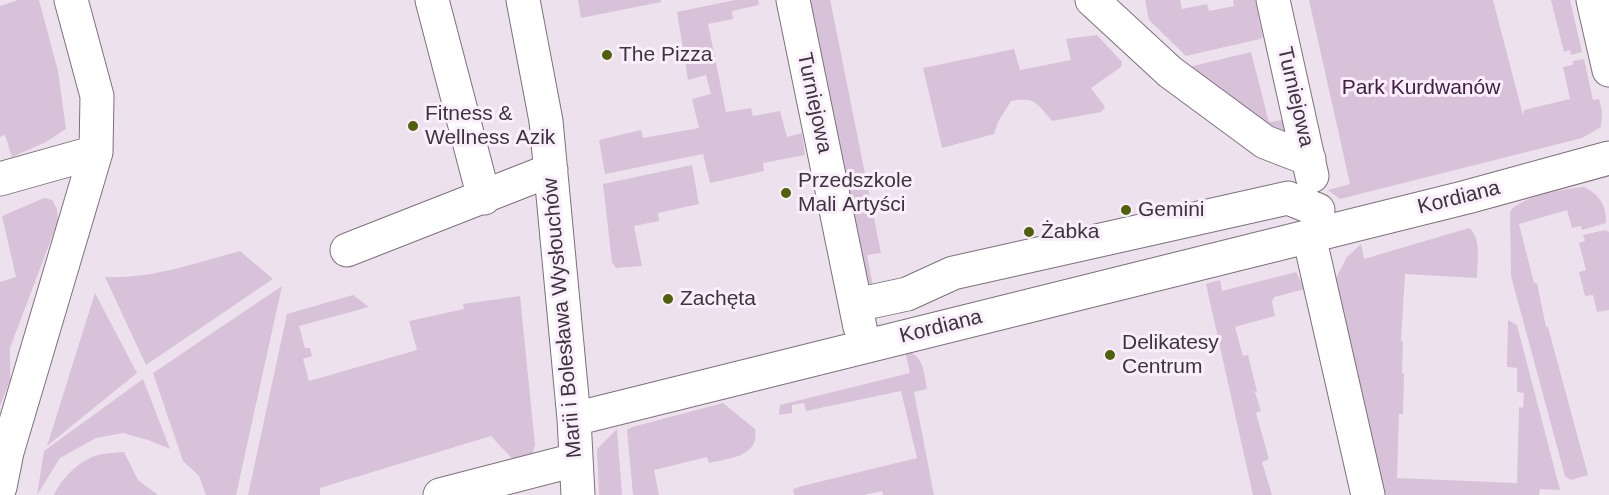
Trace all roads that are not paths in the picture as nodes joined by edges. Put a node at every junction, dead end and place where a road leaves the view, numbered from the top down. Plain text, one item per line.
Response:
1 (71, 0) edge
2 (432, 0) edge
3 (523, 0) edge
4 (793, 0) edge
5 (1092, 0) edge
6 (1273, 0) edge
7 (1593, 0) edge
8 (1609, 70) edge
9 (96, 152) junction
10 (1609, 158) edge
11 (1309, 159) junction
12 (551, 170) junction
13 (0, 179) edge
14 (484, 198) junction
15 (1313, 223) junction
16 (347, 250) dead end
17 (856, 305) junction
18 (864, 346) junction
19 (574, 419) junction
20 (3, 452) edge
21 (575, 460) junction
22 (0, 487) edge
23 (440, 495) edge
24 (578, 495) edge
25 (1368, 495) edge

1 - 9 street
2 - 14 street
3 - 12 street, Marii i Bolesława Wysłouchów
4 - 17 street, Turniejowa
5 - 11 street, Turniejowa
6 - 11 street, Turniejowa
7 - 8 street
9 - 13 street
9 - 20 street
10 - 15 street, Kordiana
11 - 15 street, Turniejowa
12 - 14 street
12 - 19 street, Marii i Bolesława Wysłouchów
14 - 16 street
15 - 17 street
15 - 18 street, Kordiana
15 - 25 street
17 - 18 street, Turniejowa
18 - 19 street, Kordiana
19 - 21 street, Marii i Bolesława Wysłouchów
20 - 22 street
21 - 23 street
21 - 24 street, Marii i Bolesława Wysłouchów

